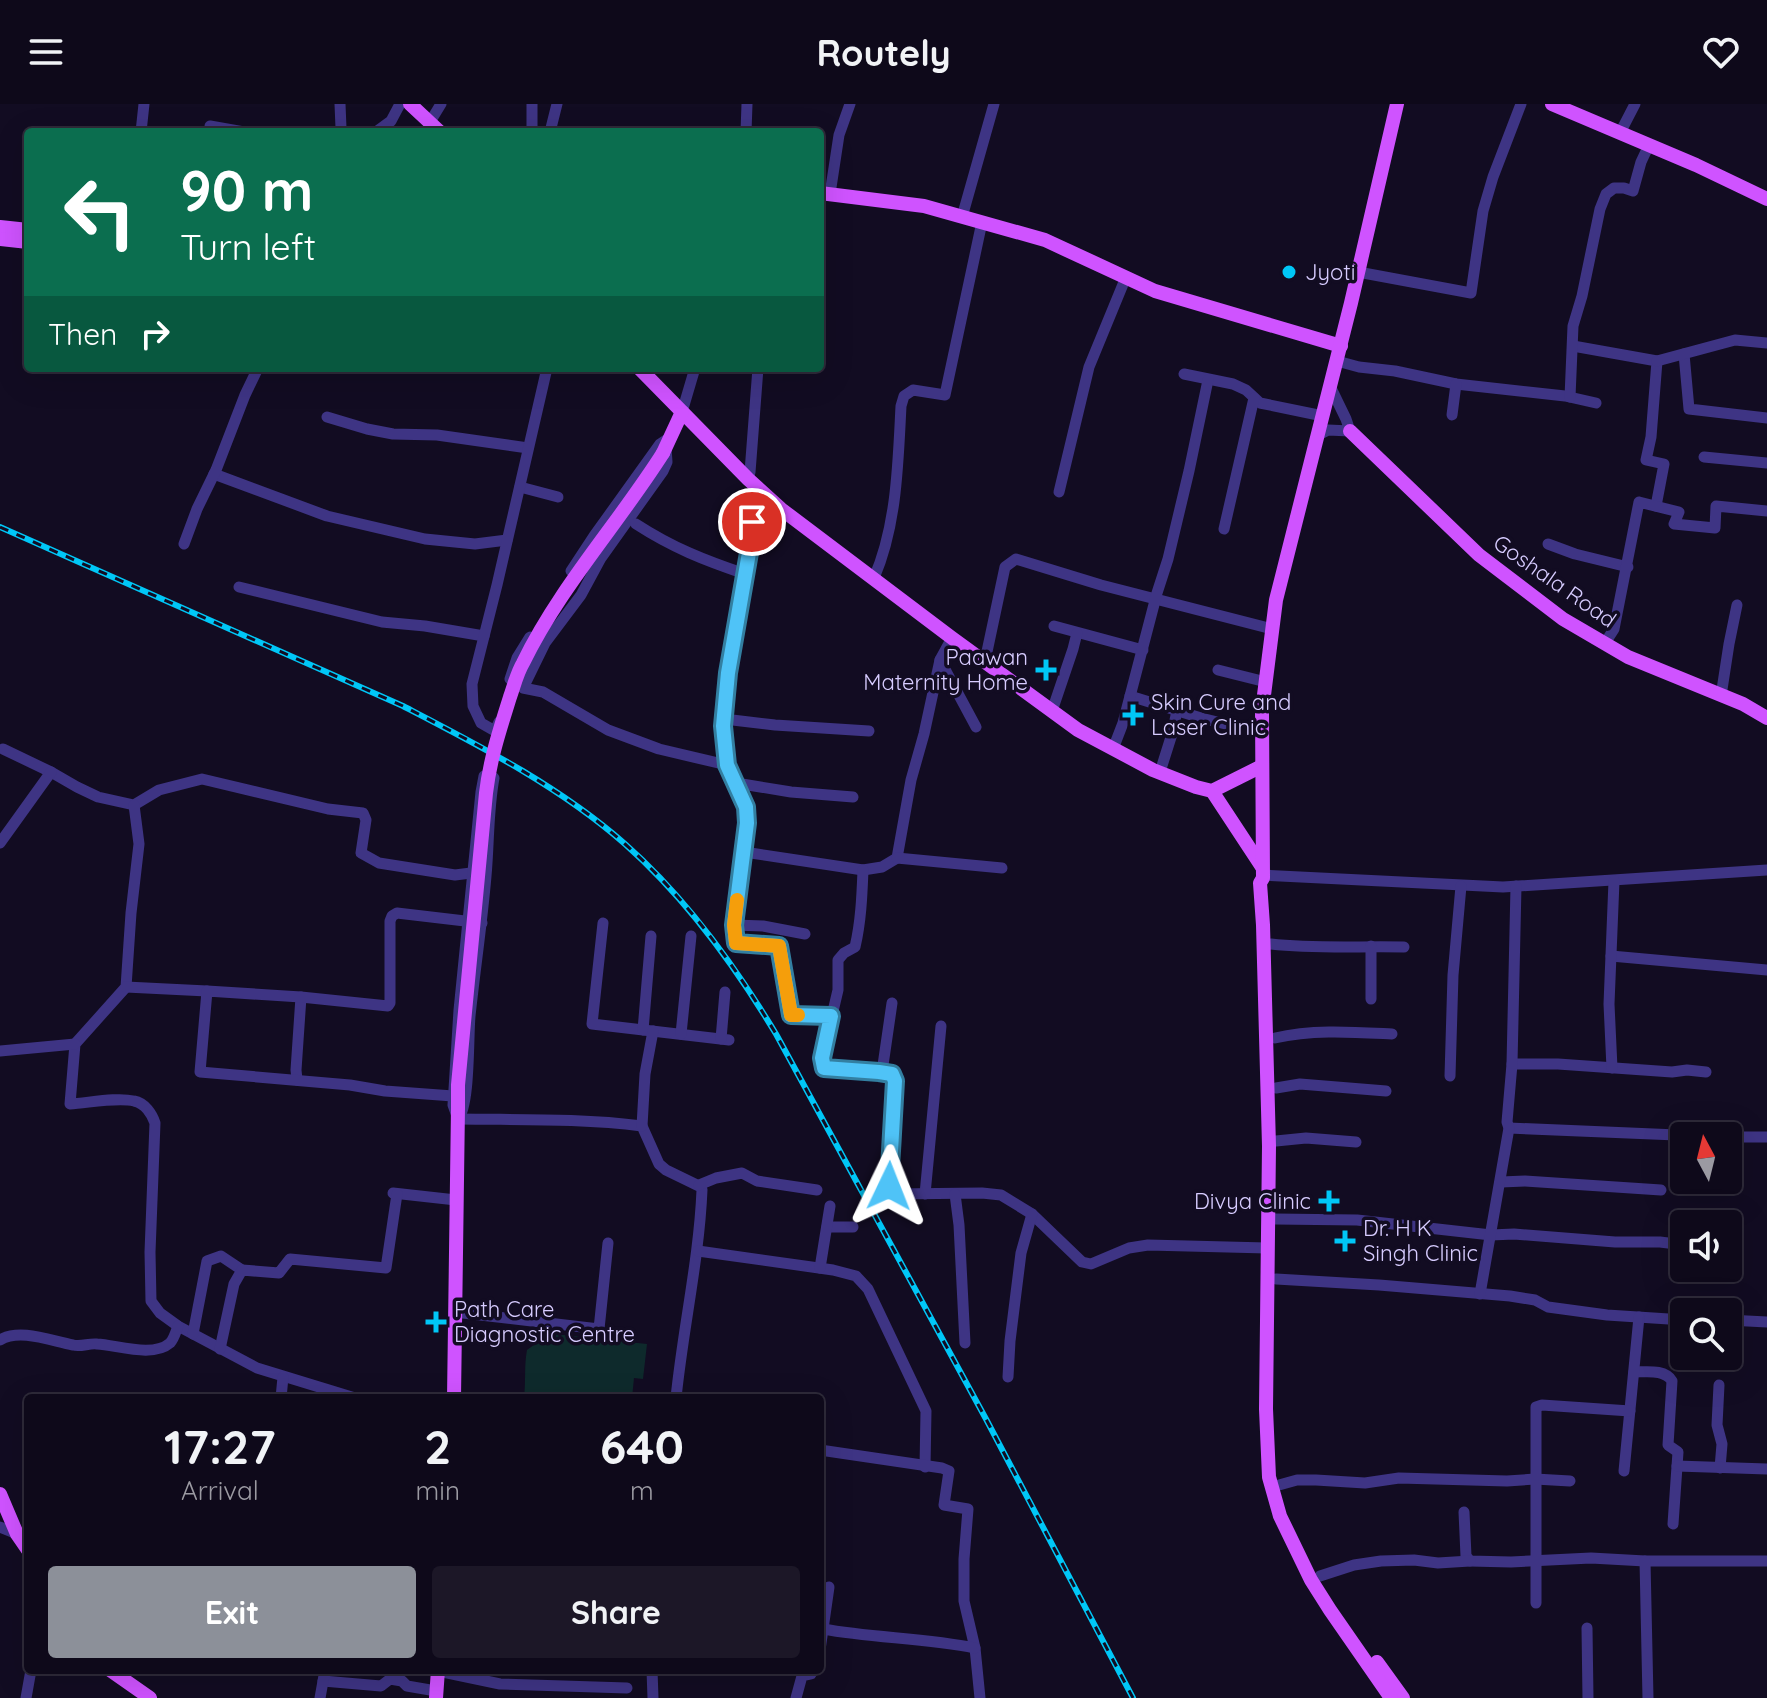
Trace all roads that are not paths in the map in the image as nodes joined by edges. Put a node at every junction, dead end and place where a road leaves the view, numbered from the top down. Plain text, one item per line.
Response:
1 (144, 104) edge
2 (340, 104) edge
3 (400, 104) edge
4 (410, 104) edge
5 (441, 104) edge
6 (532, 104) edge
7 (557, 104) edge
8 (747, 104) edge
9 (850, 104) edge
10 (994, 104) edge
11 (1397, 104) edge
12 (1521, 104) edge
13 (1552, 104) edge
14 (1635, 104) edge
15 (210, 126) dead end
16 (435, 127) edge
17 (141, 128) edge
18 (221, 128) edge
19 (341, 128) edge
20 (381, 128) edge
21 (532, 128) edge
22 (551, 128) edge
23 (746, 128) edge
24 (1620, 133) junction
25 (1649, 145) junction
26 (825, 194) edge
27 (1767, 199) edge
28 (962, 217) junction
29 (982, 222) junction
30 (0, 230) edge
31 (24, 232) edge
32 (0, 239) edge
33 (24, 242) edge
34 (1358, 272) junction
35 (1126, 277) junction
36 (1767, 343) edge
37 (1341, 346) junction
38 (1573, 346) junction
39 (1684, 354) junction
40 (1337, 361) junction
41 (1657, 361) junction
42 (255, 372) edge
43 (546, 372) edge
44 (643, 372) edge
45 (694, 372) edge
46 (758, 372) edge
47 (1184, 374) dead end
48 (1208, 380) junction
49 (1456, 384) junction
50 (1330, 386) junction
51 (1570, 397) junction
52 (1254, 398) junction
53 (1596, 403) dead end
54 (682, 412) junction
55 (1452, 415) dead end
56 (1323, 416) junction
57 (327, 417) dead end
58 (1767, 418) edge
59 (1350, 431) junction
60 (1318, 435) junction
61 (666, 446) junction
62 (528, 448) junction
63 (1704, 457) dead end
64 (1767, 463) edge
65 (214, 474) junction
66 (752, 482) junction
67 (520, 487) junction
68 (1059, 492) dead end
69 (558, 497) dead end
70 (1656, 506) junction
71 (1767, 511) edge
72 (636, 524) dead end
73 (1224, 529) dead end
74 (507, 540) junction
75 (184, 544) dead end
76 (1548, 544) dead end
77 (1628, 567) junction
78 (745, 574) junction
79 (874, 578) junction
80 (239, 587) dead end
81 (1155, 599) junction
82 (1737, 605) dead end
83 (1054, 626) dead end
84 (1272, 629) junction
85 (1077, 633) junction
86 (484, 636) junction
87 (952, 638) junction
88 (1605, 643) junction
89 (1143, 650) junction
90 (940, 660) junction
91 (985, 661) junction
92 (1218, 670) dead end
93 (1266, 682) junction
94 (1130, 696) junction
95 (1721, 696) junction
96 (1052, 711) junction
97 (1177, 711) junction
98 (1767, 718) edge
99 (724, 719) junction
100 (976, 727) dead end
101 (869, 731) dead end
102 (1262, 733) junction
103 (3, 749) dead end
104 (1113, 749) junction
105 (727, 765) junction
106 (1262, 766) junction
107 (51, 772) junction
108 (1160, 772) junction
109 (736, 783) junction
110 (1212, 791) junction
111 (853, 797) dead end
112 (134, 805) junction
113 (0, 843) edge
114 (744, 852) junction
115 (897, 858) junction
116 (1002, 868) dead end
117 (863, 870) junction
118 (1767, 870) edge
119 (487, 871) junction
120 (473, 873) junction
121 (1262, 874) junction
122 (1614, 881) junction
123 (1461, 886) junction
124 (1516, 886) junction
125 (468, 922) junction
126 (482, 923) junction
127 (603, 923) dead end
128 (734, 925) junction
129 (805, 934) dead end
130 (651, 936) dead end
131 (691, 936) dead end
132 (1271, 944) junction
133 (1371, 946) junction
134 (1404, 947) dead end
135 (1611, 956) junction
136 (1767, 970) edge
137 (126, 987) junction
138 (207, 991) junction
139 (725, 992) dead end
140 (301, 997) junction
141 (1371, 999) dead end
142 (892, 1003) dead end
143 (831, 1016) junction
144 (941, 1026) dead end
145 (648, 1030) junction
146 (681, 1034) junction
147 (1392, 1034) dead end
148 (1275, 1038) junction
149 (75, 1044) junction
150 (0, 1051) edge
151 (1512, 1064) junction
152 (1612, 1068) junction
153 (882, 1072) junction
154 (1706, 1072) dead end
155 (1450, 1076) dead end
156 (297, 1080) junction
157 (1276, 1088) junction
158 (1386, 1091) dead end
159 (456, 1107) junction
160 (642, 1126) junction
161 (1509, 1128) junction
162 (1670, 1135) edge
163 (1742, 1137) edge
164 (1767, 1137) edge
165 (1276, 1141) junction
166 (1356, 1142) dead end
167 (1501, 1182) junction
168 (699, 1185) junction
169 (817, 1190) dead end
170 (1661, 1190) dead end
171 (925, 1194) junction
172 (955, 1194) junction
173 (456, 1200) junction
174 (830, 1206) dead end
175 (1032, 1214) junction
176 (1275, 1219) junction
177 (827, 1227) junction
178 (853, 1227) dead end
179 (1491, 1235) junction
180 (608, 1243) dead end
181 (1670, 1243) edge
182 (1267, 1248) junction
183 (698, 1251) junction
184 (820, 1268) junction
185 (242, 1270) junction
186 (1276, 1279) junction
187 (1480, 1294) junction
188 (454, 1312) junction
189 (1639, 1317) junction
190 (1670, 1319) edge
191 (1742, 1321) edge
192 (1767, 1322) edge
193 (178, 1326) junction
194 (193, 1334) junction
195 (0, 1340) edge
196 (965, 1343) dead end
197 (220, 1349) junction
198 (1634, 1372) junction
199 (283, 1377) junction
200 (1008, 1377) dead end
201 (1719, 1385) dead end
202 (281, 1394) edge
203 (339, 1394) edge
204 (454, 1394) edge
205 (676, 1394) edge
206 (1630, 1411) junction
207 (824, 1451) edge
208 (1677, 1466) junction
209 (925, 1467) junction
210 (1720, 1468) junction
211 (1767, 1469) edge
212 (1624, 1471) dead end
213 (1535, 1479) junction
214 (1570, 1481) dead end
215 (1279, 1485) junction
216 (0, 1494) edge
217 (1464, 1512) dead end
218 (1673, 1524) dead end
219 (0, 1527) edge
220 (23, 1533) edge
221 (1537, 1560) junction
222 (1470, 1561) junction
223 (1645, 1561) junction
224 (1767, 1561) edge
225 (1320, 1576) junction
226 (829, 1587) dead end
227 (1536, 1603) dead end
228 (824, 1622) edge
229 (1587, 1628) dead end
230 (824, 1629) edge
231 (975, 1648) junction
232 (30, 1674) edge
233 (116, 1674) edge
234 (438, 1674) edge
235 (456, 1674) edge
236 (652, 1674) edge
237 (811, 1674) edge
238 (324, 1675) edge
239 (627, 1688) dead end
240 (436, 1694) edge
241 (26, 1698) edge
242 (150, 1698) edge
243 (320, 1698) edge
244 (653, 1698) edge
245 (796, 1698) edge
246 (980, 1698) edge
247 (1391, 1698) edge
248 (1403, 1698) edge
249 (1588, 1698) edge
250 (1648, 1698) edge

1 - 17 street
2 - 19 street
3 - 20 street
4 - 16 main road
5 - 16 street
6 - 21 street
7 - 22 street
8 - 23 street
9 - 26 street
10 - 28 street
11 - 34 main road
12 - 34 street
13 - 24 main road
14 - 24 street
15 - 18 street
24 - 25 main road
25 - 27 main road
25 - 38 street
26 - 28 main road
28 - 29 main road
29 - 35 main road
29 - 79 street
30 - 31 main road
32 - 33 main road
34 - 37 main road
35 - 37 main road
35 - 68 street
36 - 39 street
37 - 40 main road
38 - 41 street
38 - 51 street
39 - 41 street
39 - 58 street
40 - 49 street
40 - 50 main road
41 - 70 street
42 - 65 street
43 - 62 street
44 - 54 main road
45 - 54 street
46 - 66 street
47 - 48 street
48 - 52 street
48 - 81 street
49 - 51 street
49 - 55 street
50 - 56 main road
50 - 59 street
51 - 53 street
52 - 56 street
52 - 73 street
54 - 61 main road
54 - 66 main road
56 - 60 main road
57 - 62 street
59 - 60 street
59 - 88 main road, Goshala Road
60 - 84 main road
61 - 86 street
61 - 105 street
61 - 159 main road, bridge
62 - 67 street
63 - 64 street
65 - 74 street
65 - 75 street
66 - 78 street
66 - 79 main road
67 - 69 street
67 - 74 street
70 - 71 street
70 - 77 street
72 - 78 street
74 - 86 street
76 - 77 street
77 - 88 street
78 - 99 street
79 - 87 main road
80 - 86 street
81 - 84 street
81 - 89 street
81 - 91 street
82 - 95 street
83 - 85 street
84 - 93 main road
85 - 89 street
85 - 96 street
87 - 90 street
87 - 91 main road
88 - 95 main road, Goshala Road
89 - 94 street
90 - 100 street
90 - 115 street
91 - 96 main road
92 - 93 street
93 - 102 main road
94 - 97 street
94 - 104 street
95 - 98 main road, Goshala Road
96 - 104 main road
97 - 102 street
97 - 108 street
99 - 101 street
99 - 105 street
102 - 106 main road
103 - 107 street
104 - 108 main road
105 - 109 street
106 - 110 main road
106 - 121 main road
107 - 112 street
107 - 113 street
108 - 110 main road
109 - 111 street
109 - 114 street
110 - 121 main road
112 - 120 street
112 - 137 street
114 - 117 street
114 - 128 street
115 - 116 street
115 - 117 street
117 - 143 street
118 - 122 street
119 - 120 street
119 - 120 street
119 - 126 street
120 - 125 street
121 - 123 street
121 - 132 main road
121 - 182 main road
122 - 124 street
122 - 135 street
123 - 124 street
123 - 155 street
124 - 151 street
125 - 126 street
125 - 140 street
125 - 159 street
126 - 159 street
127 - 145 street
128 - 129 street
128 - 143 street
130 - 145 street
131 - 146 street
132 - 133 street
132 - 148 main road
133 - 134 street
133 - 141 street
135 - 136 street
135 - 152 street
137 - 138 street
137 - 149 street
138 - 140 street
138 - 156 street
139 - 146 street
140 - 156 street
142 - 153 street
143 - 153 street
144 - 171 street
145 - 146 street
145 - 160 street
147 - 148 street
148 - 157 main road
149 - 150 street
149 - 193 street
151 - 152 street
151 - 161 street
152 - 154 street
153 - 171 street
156 - 159 street
157 - 158 street
157 - 165 main road
159 - 160 street
159 - 173 main road
160 - 168 street
161 - 162 street
161 - 167 street
163 - 164 street
165 - 166 street
165 - 176 main road
167 - 170 street
167 - 179 street
168 - 169 street
168 - 183 street
171 - 172 street
172 - 175 street
172 - 196 street
173 - 185 street
173 - 188 main road
174 - 177 street
175 - 182 street
175 - 200 street
176 - 179 street
176 - 186 main road
177 - 178 street
177 - 184 street
179 - 181 street
179 - 187 street
180 - 188 street
182 - 247 main road
183 - 184 street
183 - 205 street
184 - 209 street
185 - 194 street
185 - 197 street
186 - 187 street
186 - 215 main road
187 - 189 street
188 - 204 main road
189 - 190 street
189 - 198 street
191 - 192 street
193 - 194 street
193 - 195 street
194 - 197 street
197 - 199 street
198 - 206 street
198 - 208 street
199 - 202 street
199 - 203 street
201 - 210 street
206 - 212 street
206 - 213 street
207 - 209 street
208 - 210 street
208 - 218 street
209 - 231 street
210 - 211 street
213 - 214 street
213 - 215 street
213 - 221 street
215 - 225 main road
216 - 220 main road
217 - 222 street
219 - 220 street
221 - 222 street
221 - 223 street
221 - 227 street
222 - 225 street
223 - 224 street
223 - 250 street
225 - 248 main road
226 - 228 street
229 - 249 street
230 - 231 street
231 - 246 street
232 - 241 street
233 - 242 main road
234 - 240 main road
235 - 239 street
236 - 244 street
237 - 245 street
238 - 240 street
238 - 243 street

